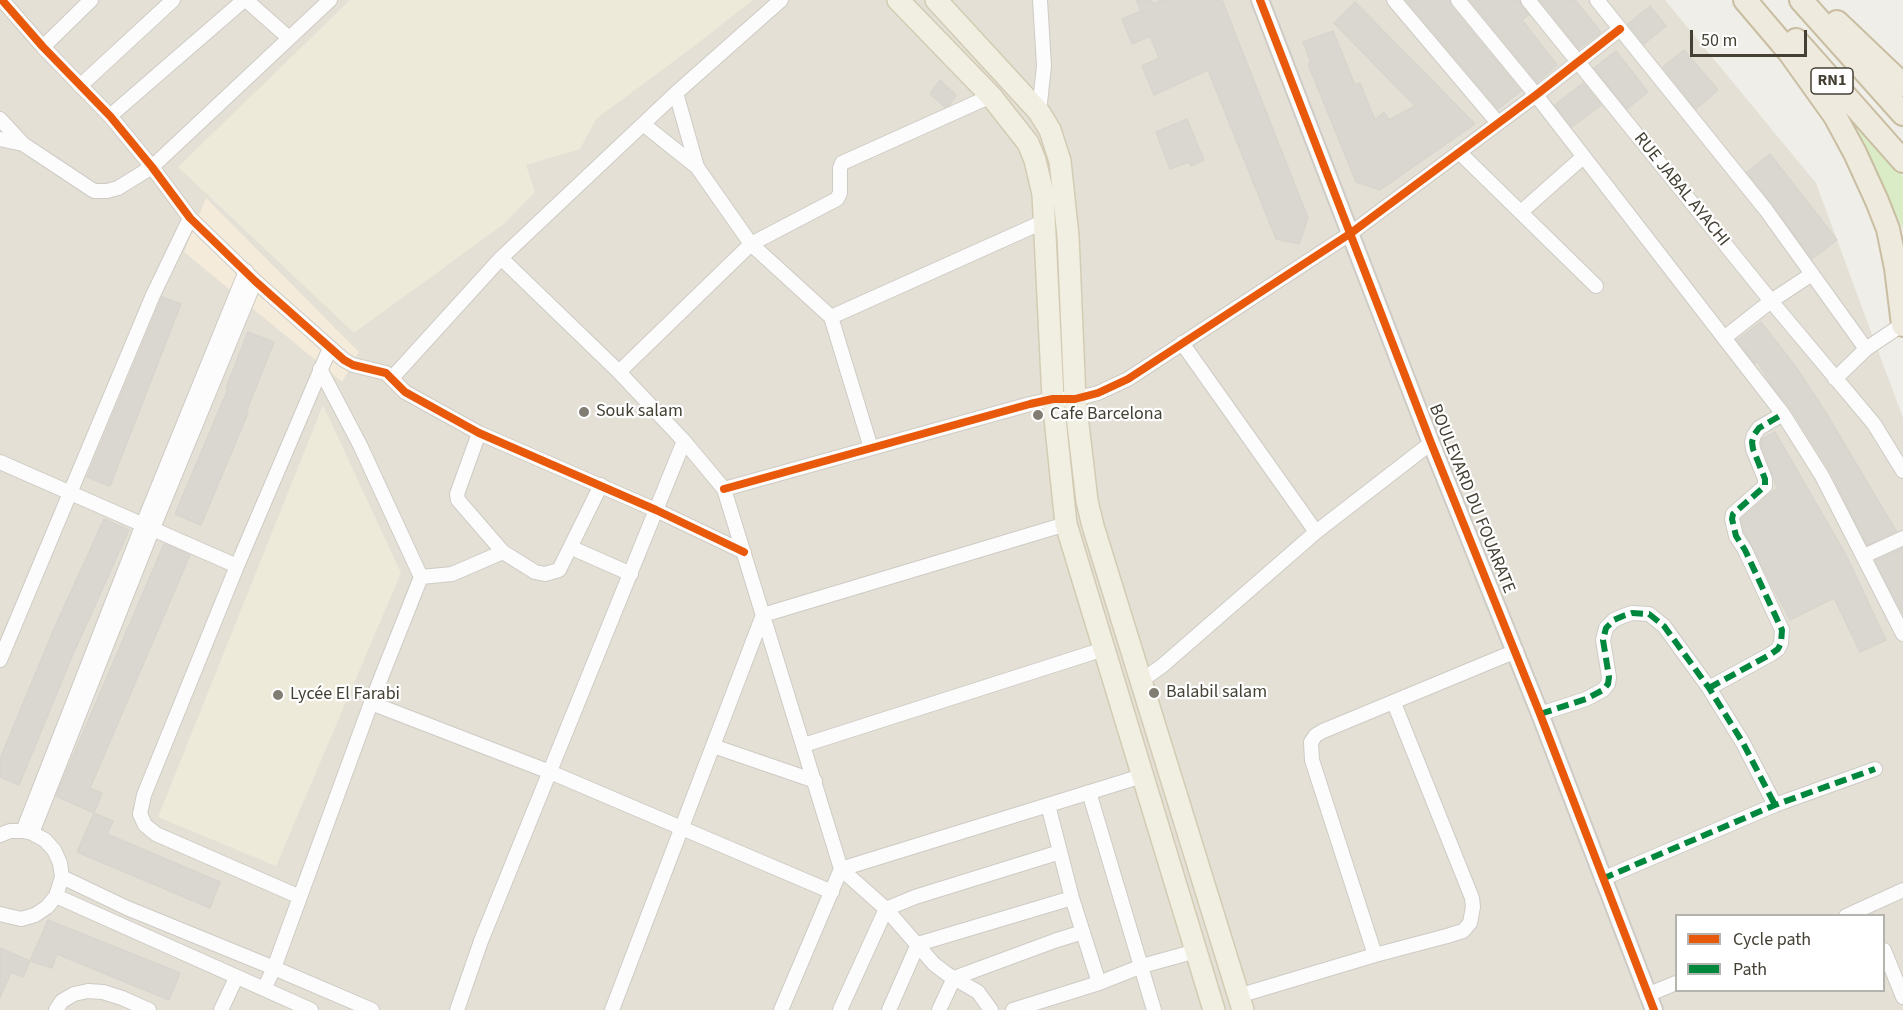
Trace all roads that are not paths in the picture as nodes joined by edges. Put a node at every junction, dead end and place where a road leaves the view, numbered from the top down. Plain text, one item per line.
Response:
1 (2, 0) edge
2 (91, 0) edge
3 (173, 0) edge
4 (245, 0) edge
5 (781, 0) edge
6 (898, 0) edge
7 (936, 0) edge
8 (1040, 0) edge
9 (1260, 0) edge
10 (1394, 0) edge
11 (1458, 0) edge
12 (1528, 0) edge
13 (1597, 0) edge
14 (1745, 0) edge
15 (1762, 0) edge
16 (1801, 0) edge
17 (1814, 0) edge
18 (327, 1) edge
19 (1620, 29) junction
20 (289, 38) junction
21 (43, 47) junction
22 (1577, 62) junction
23 (1903, 85) edge
24 (80, 86) junction
25 (676, 93) junction
26 (1536, 95) junction
27 (991, 96) junction
28 (1039, 112) junction
29 (1903, 114) edge
30 (110, 116) junction
31 (0, 119) edge
32 (1498, 123) junction
33 (643, 124) junction
34 (0, 139) edge
35 (23, 144) junction
36 (1459, 152) junction
37 (1583, 158) junction
38 (1903, 161) edge
39 (152, 167) junction
40 (697, 167) junction
41 (1521, 212) junction
42 (190, 218) junction
43 (1045, 221) junction
44 (1351, 233) junction
45 (751, 244) junction
46 (501, 258) junction
47 (1812, 274) junction
48 (250, 276) junction
49 (1596, 286) dead end
50 (1771, 301) junction
51 (831, 318) junction
52 (1903, 325) edge
53 (1724, 338) junction
54 (1182, 343) junction
55 (330, 348) junction
56 (1866, 349) junction
57 (320, 369) junction
58 (619, 372) junction
59 (392, 378) junction
60 (1835, 379) junction
61 (1053, 399) junction
62 (1075, 399) junction
63 (1783, 414) junction
64 (479, 433) junction
65 (684, 441) junction
66 (1431, 443) junction
67 (871, 448) junction
68 (0, 462) edge
69 (1903, 471) edge
70 (601, 485) junction
71 (724, 489) junction
72 (72, 493) junction
73 (656, 510) junction
74 (1066, 524) junction
75 (148, 526) junction
76 (1316, 532) junction
77 (1903, 538) edge
78 (572, 548) junction
79 (503, 552) junction
80 (744, 552) junction
81 (1864, 556) junction
82 (237, 566) junction
83 (631, 574) junction
84 (421, 577) junction
85 (763, 615) junction
86 (1903, 634) edge
87 (1104, 649) junction
88 (1516, 651) junction
89 (0, 660) edge
90 (1142, 680) junction
91 (1709, 688) junction
92 (1394, 702) junction
93 (371, 703) junction
94 (1540, 714) junction
95 (804, 745) junction
96 (713, 746) junction
97 (1875, 769) dead end
98 (550, 772) junction
99 (1142, 776) junction
100 (815, 781) junction
101 (1089, 792) junction
102 (1048, 805) junction
103 (1775, 805) junction
104 (682, 828) junction
105 (28, 832) junction
106 (0, 835) edge
107 (1060, 852) junction
108 (841, 869) junction
109 (62, 877) junction
110 (1602, 879) junction
111 (1903, 890) edge
112 (832, 892) junction
113 (56, 896) junction
114 (300, 897) junction
115 (1072, 898) junction
116 (886, 909) junction
117 (1867, 911) edge
118 (0, 914) edge
119 (1850, 914) edge
120 (1083, 932) junction
121 (918, 944) junction
122 (1196, 951) junction
123 (1885, 952) edge
124 (1375, 955) junction
125 (1142, 966) junction
126 (274, 968) junction
127 (1899, 977) edge
128 (236, 978) junction
129 (954, 978) junction
130 (1099, 983) junction
131 (1675, 984) edge
132 (264, 989) junction
133 (1903, 997) edge
134 (1650, 1002) edge
135 (1241, 1003) edge
136 (990, 1009) edge
137 (56, 1010) edge
138 (149, 1010) edge
139 (221, 1010) edge
140 (312, 1010) edge
141 (372, 1010) edge
142 (457, 1010) edge
143 (612, 1010) edge
144 (781, 1010) edge
145 (840, 1010) edge
146 (889, 1010) edge
147 (939, 1010) edge
148 (1012, 1010) edge
149 (1154, 1010) edge
150 (1214, 1010) edge

1 - 21 street
2 - 21 street
3 - 24 street
4 - 20 street
4 - 30 street
5 - 25 street
6 - 27 main road
7 - 28 main road
8 - 28 street
9 - 44 street, BOULEVARD DU FOUARATE
10 - 32 street
11 - 26 street
12 - 22 street, RUE JABAL AYACHI
13 - 19 street
14 - 52 highway
15 - 38 highway, RN1
16 - 29 highway, RN1
17 - 23 highway
18 - 20 street
19 - 22 street
19 - 47 street
20 - 39 street
21 - 24 street
22 - 26 street
22 - 50 street, RUE JABAL AYACHI
24 - 30 street
25 - 33 street
25 - 40 street
26 - 32 street
26 - 37 street
27 - 43 main road
27 - 45 street
28 - 62 main road
30 - 39 street
31 - 35 street
32 - 36 street
33 - 40 street
33 - 46 street
34 - 35 street
35 - 39 street
36 - 41 street
36 - 44 street
37 - 41 street
37 - 53 street
39 - 42 street
40 - 45 street
41 - 49 street
42 - 48 street
42 - 72 street
43 - 51 street
43 - 61 main road
44 - 54 street
44 - 66 street, BOULEVARD DU FOUARATE
45 - 51 street
45 - 58 street
46 - 58 street
46 - 59 street
47 - 50 street
47 - 56 street
48 - 55 street
48 - 75 street
50 - 53 street
50 - 60 street, RUE JABAL AYACHI
51 - 67 street
52 - 56 street
53 - 63 street
54 - 62 street
54 - 76 street
55 - 57 street
55 - 59 street
56 - 60 street
57 - 82 street
57 - 84 street
58 - 65 street
59 - 64 street
60 - 69 street, RUE JABAL AYACHI
61 - 62 street
61 - 67 street
61 - 74 main road
62 - 90 main road
63 - 81 street
63 - 91 street
64 - 70 street
64 - 79 street
65 - 71 street
65 - 73 street
66 - 76 street
66 - 88 street, BOULEVARD DU FOUARATE
67 - 71 street
68 - 72 street
70 - 73 street
70 - 78 street
71 - 80 street
72 - 75 street
72 - 89 street
73 - 80 street
73 - 83 street
74 - 85 street
74 - 87 main road
75 - 82 street
75 - 105 street
76 - 90 street
77 - 81 street
78 - 79 street
78 - 83 street
79 - 84 street
80 - 85 street
81 - 86 street
82 - 114 street
83 - 98 street
84 - 93 street
85 - 95 street
85 - 96 street
87 - 95 street
87 - 99 main road
88 - 92 street
88 - 94 street, BOULEVARD DU FOUARATE
90 - 135 main road
91 - 94 street
91 - 103 street
92 - 124 street
92 - 124 street
93 - 98 street
93 - 114 street
94 - 110 street, BOULEVARD DU FOUARATE
95 - 100 street
96 - 100 street
96 - 104 street
97 - 103 street
98 - 104 street
98 - 142 street
99 - 101 street
99 - 122 main road
100 - 108 street
101 - 102 street
101 - 125 street
102 - 107 street
102 - 108 street
103 - 110 street
104 - 112 street
104 - 143 street
105 - 106 street
105 - 109 street
107 - 115 street
107 - 116 street
108 - 112 street
108 - 116 street
109 - 113 street
109 - 126 street
110 - 134 street, BOULEVARD DU FOUARATE
111 - 117 street
112 - 144 street
113 - 118 street
113 - 128 street
114 - 126 street
115 - 120 street
115 - 121 street
116 - 121 street
116 - 145 street
117 - 119 street
120 - 129 street
120 - 130 street
121 - 129 street
121 - 146 street
122 - 125 street
122 - 150 main road
123 - 127 street
124 - 135 street
125 - 130 street
125 - 149 street
126 - 132 street
126 - 141 street
127 - 133 street
128 - 132 street
128 - 139 street
129 - 136 street
129 - 147 street
130 - 148 street
131 - 134 street
132 - 140 street
137 - 138 street

